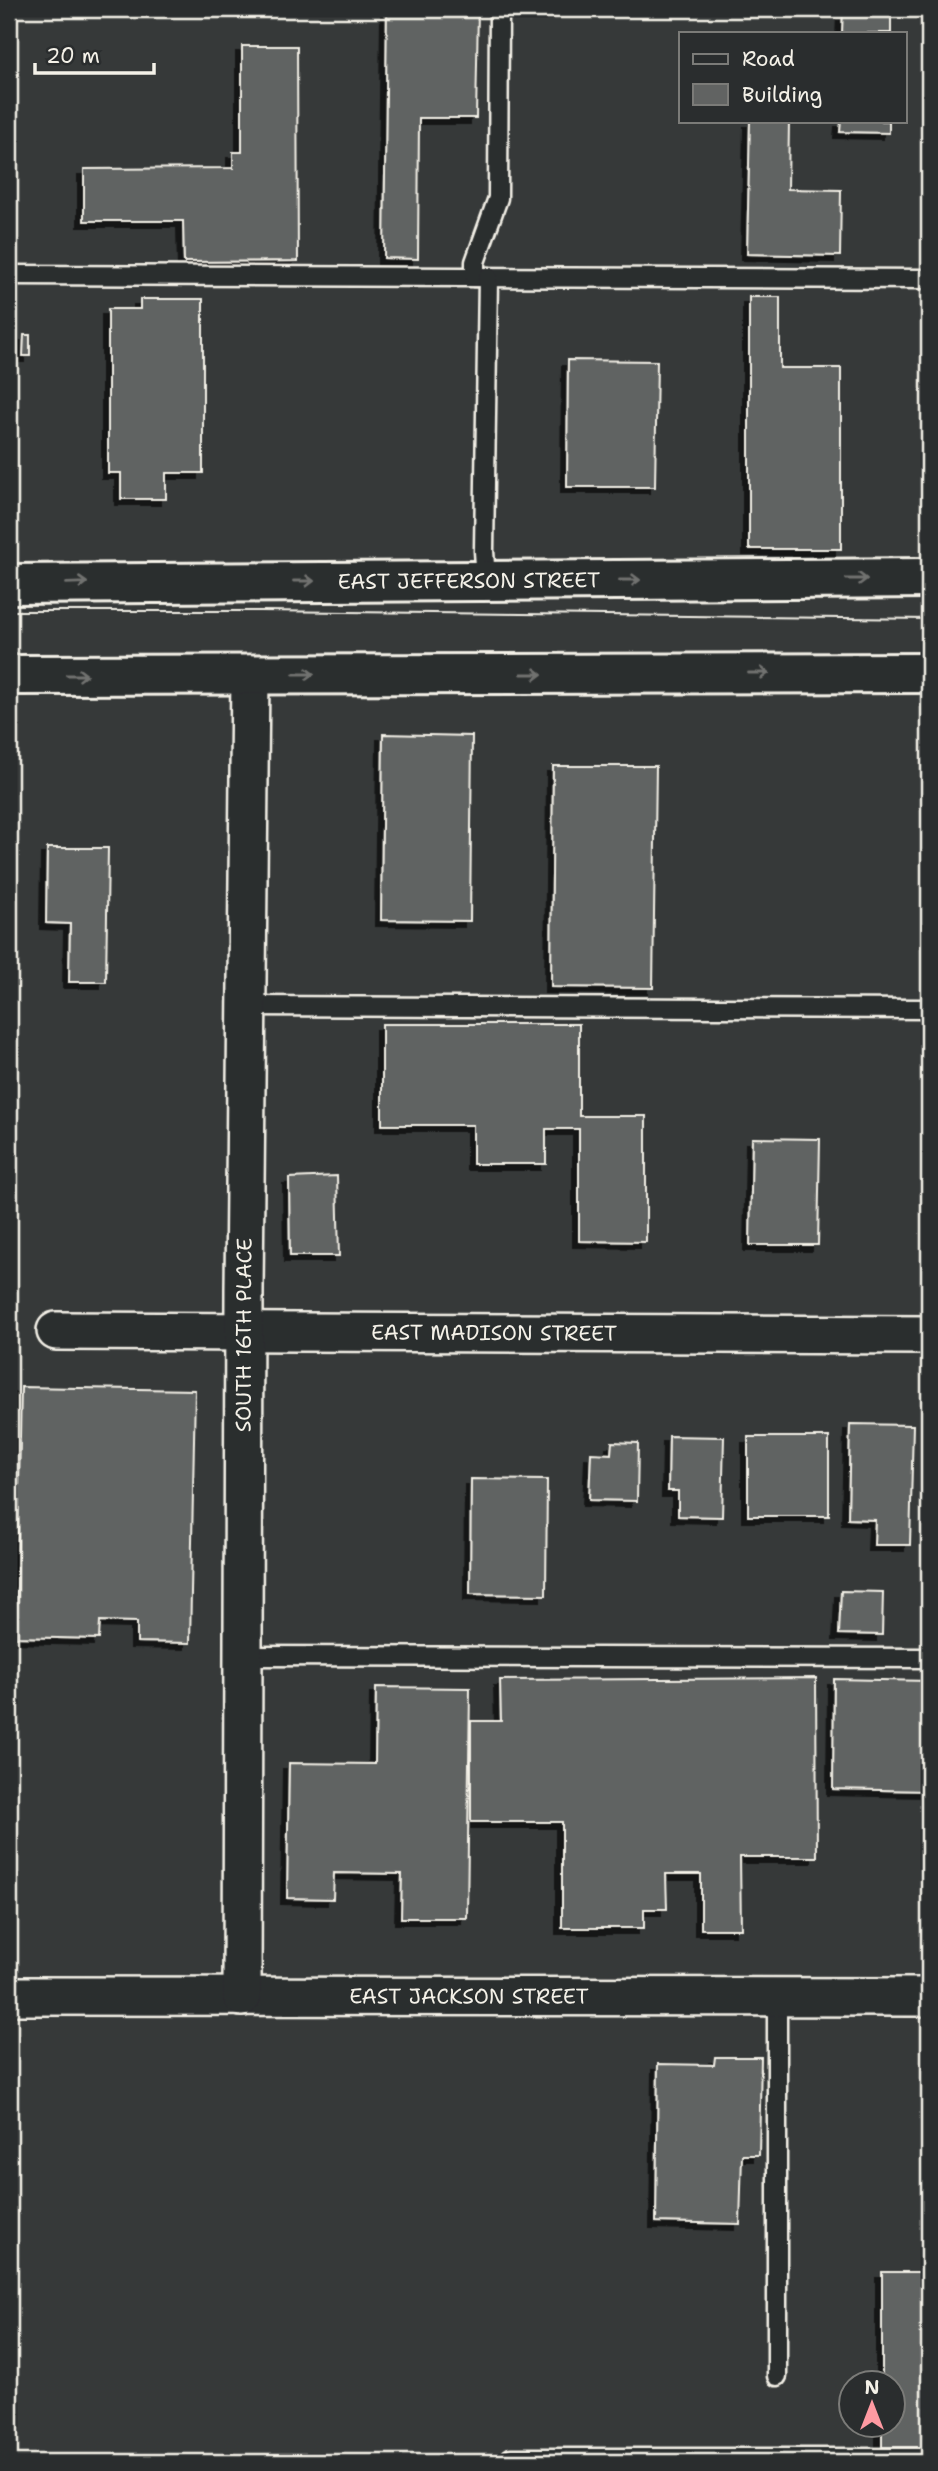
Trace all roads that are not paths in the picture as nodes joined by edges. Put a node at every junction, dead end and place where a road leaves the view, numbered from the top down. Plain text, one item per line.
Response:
1 (499, 9) edge
2 (9, 275) edge
3 (481, 277) junction
4 (929, 279) edge
5 (929, 578) edge
6 (486, 580) junction
7 (9, 584) edge
8 (929, 673) edge
9 (250, 674) junction
10 (9, 676) edge
11 (247, 1006) junction
12 (929, 1009) edge
13 (56, 1331) dead end
14 (244, 1333) junction
15 (929, 1335) edge
16 (243, 1656) junction
17 (929, 1658) edge
18 (9, 1996) edge
19 (242, 1997) junction
20 (777, 1997) junction
21 (929, 1997) edge
22 (777, 2376) dead end
23 (511, 2458) dead end
24 (929, 2458) edge

1 - 3 lane
2 - 3 lane
3 - 4 lane
3 - 6 lane
6 -> 5 main road, EAST JEFFERSON STREET
7 -> 6 main road, EAST JEFFERSON STREET
9 -> 8 main road
10 -> 9 main road
9 - 11 street, SOUTH 16TH PLACE
11 - 12 lane
11 - 14 street, SOUTH 16TH PLACE
13 - 14 street, EAST MADISON STREET
14 - 15 street, EAST MADISON STREET
14 - 16 street, SOUTH 16TH PLACE
16 - 17 lane
16 - 19 street, SOUTH 16TH PLACE
18 - 19 street, EAST JACKSON STREET
19 - 20 street, EAST JACKSON STREET
20 - 21 street, EAST JACKSON STREET
20 - 22 lane
23 - 24 lane

